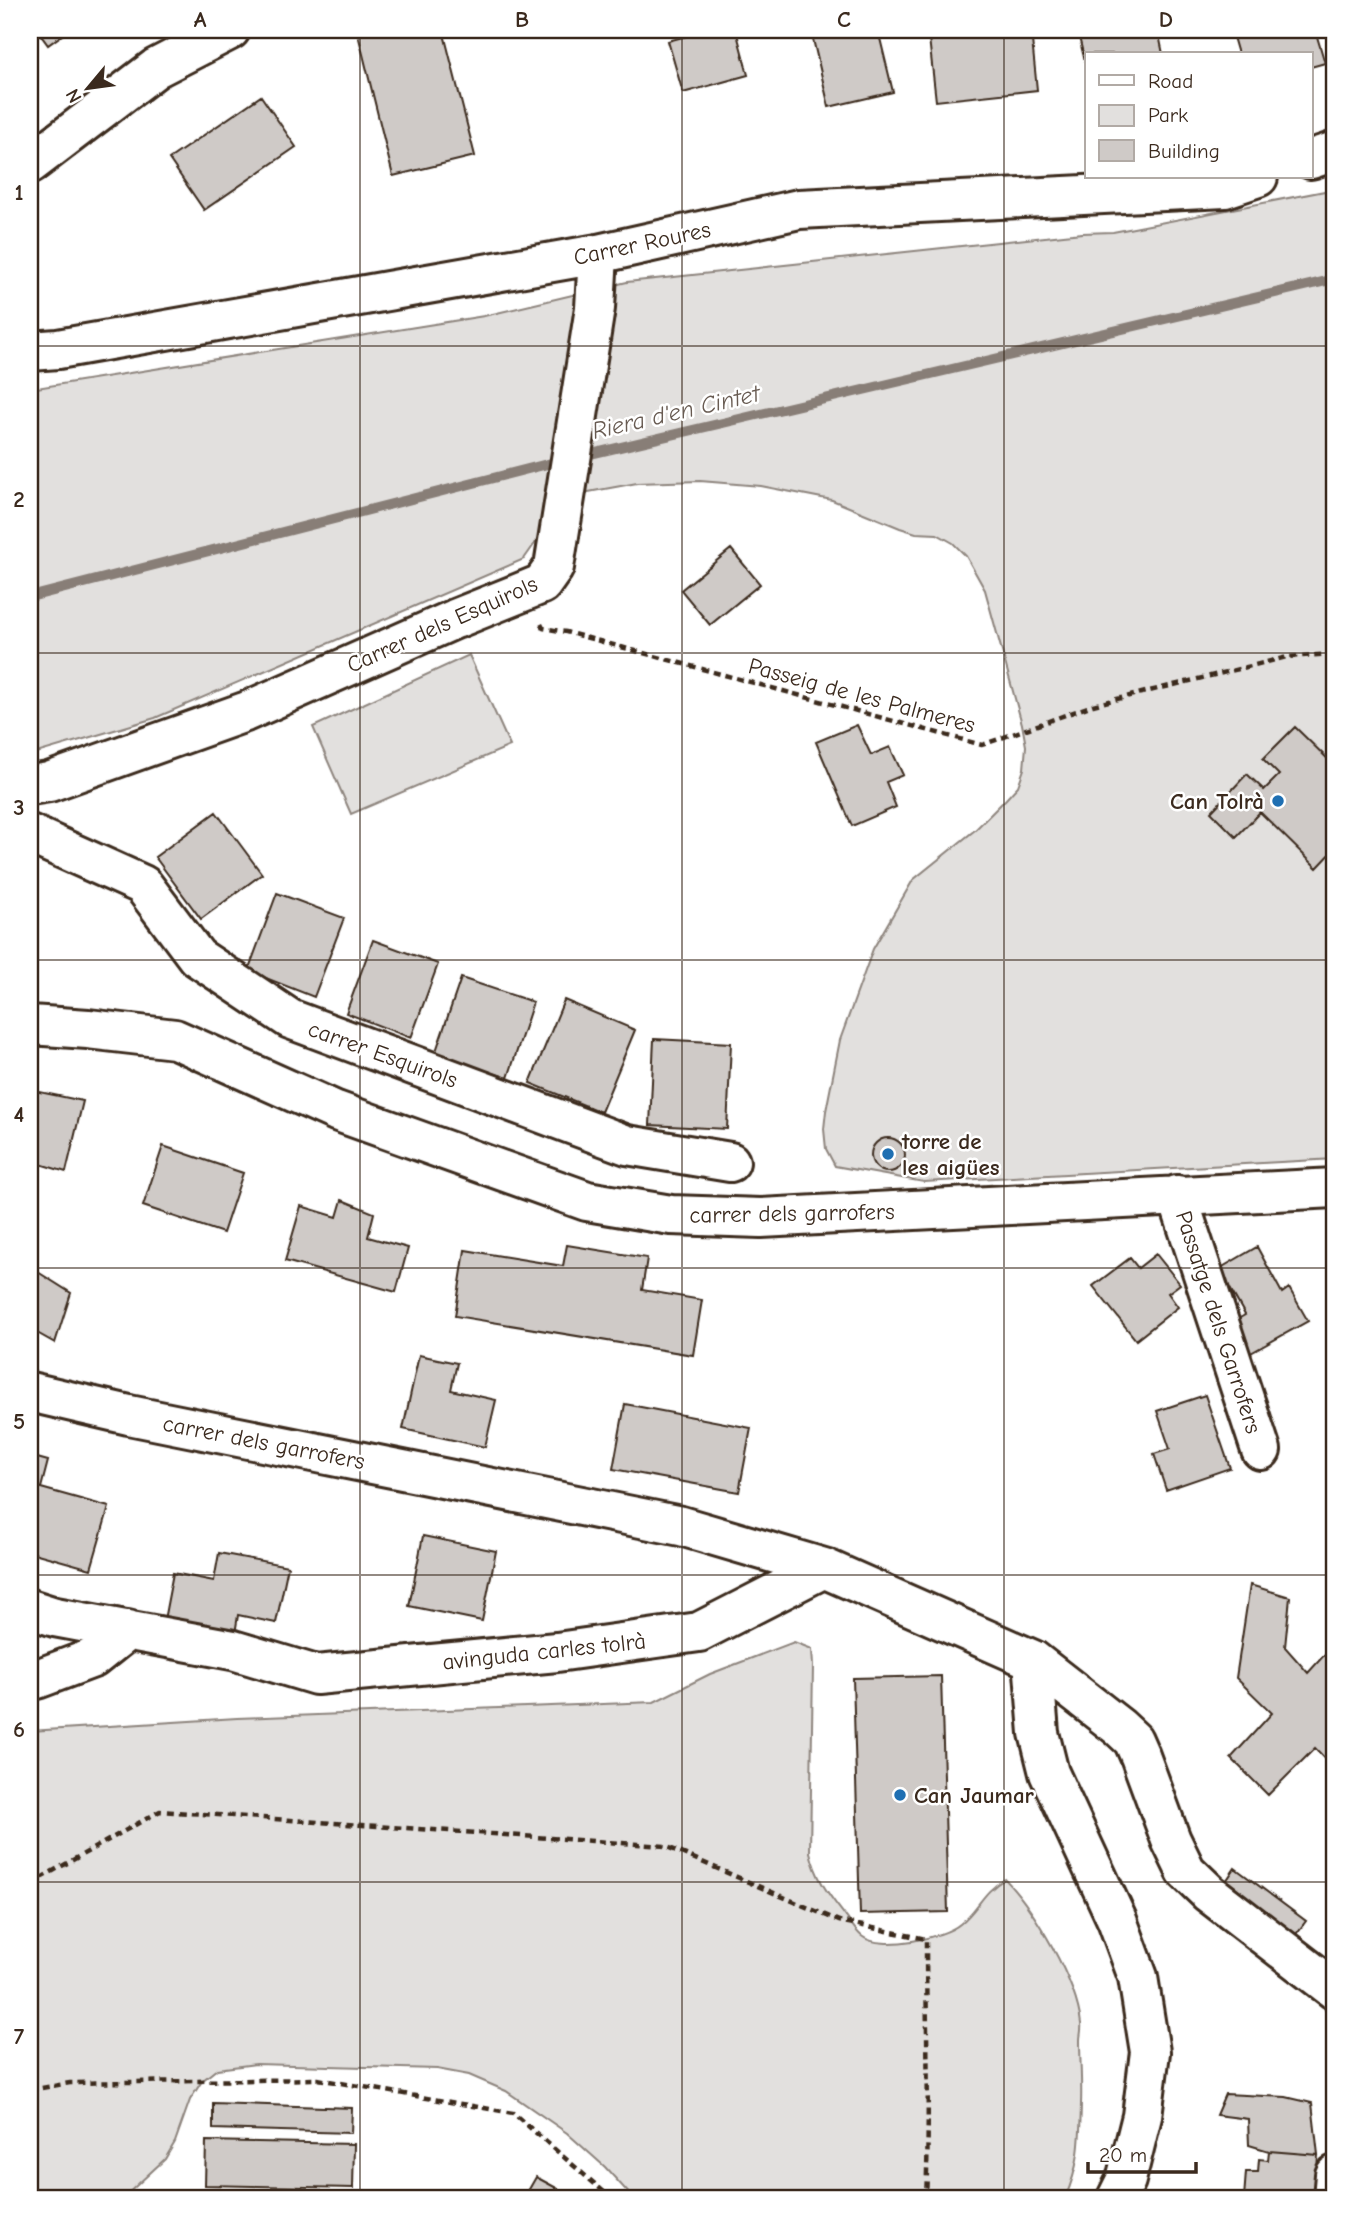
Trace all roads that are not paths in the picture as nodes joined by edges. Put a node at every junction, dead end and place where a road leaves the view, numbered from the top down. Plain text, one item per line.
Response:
1 (230, 30) edge
2 (1335, 151) edge
3 (1312, 159) edge
4 (30, 164) edge
5 (1255, 178) edge
6 (598, 254) junction
7 (30, 351) edge
8 (30, 785) edge
9 (30, 834) edge
10 (30, 1025) edge
11 (730, 1162) dead end
12 (1335, 1188) edge
13 (1177, 1195) junction
14 (30, 1392) edge
15 (1261, 1450) dead end
16 (824, 1568) junction
17 (30, 1609) edge
18 (128, 1630) junction
19 (1033, 1660) junction
20 (30, 1678) edge
21 (1335, 1990) edge
22 (1335, 2175) edge
23 (1117, 2198) edge
24 (1333, 2198) edge

1 - 4 street
2 - 3 street
5 - 6 street, Carrer Roures
6 - 7 street, Carrer Roures
6 - 8 street, Carrer dels Esquirols
9 - 11 street, carrer Esquirols
10 - 13 street, carrer dels garrofers
12 - 13 street, carrer dels garrofers
13 - 15 street, Passatge dels Garrofers
14 - 16 street, carrer dels garrofers
16 - 18 street, avinguda carles tolrà
16 - 19 street
17 - 18 street, avinguda carles tolrà
18 - 20 street
19 - 21 street
19 - 23 street
22 - 24 street

